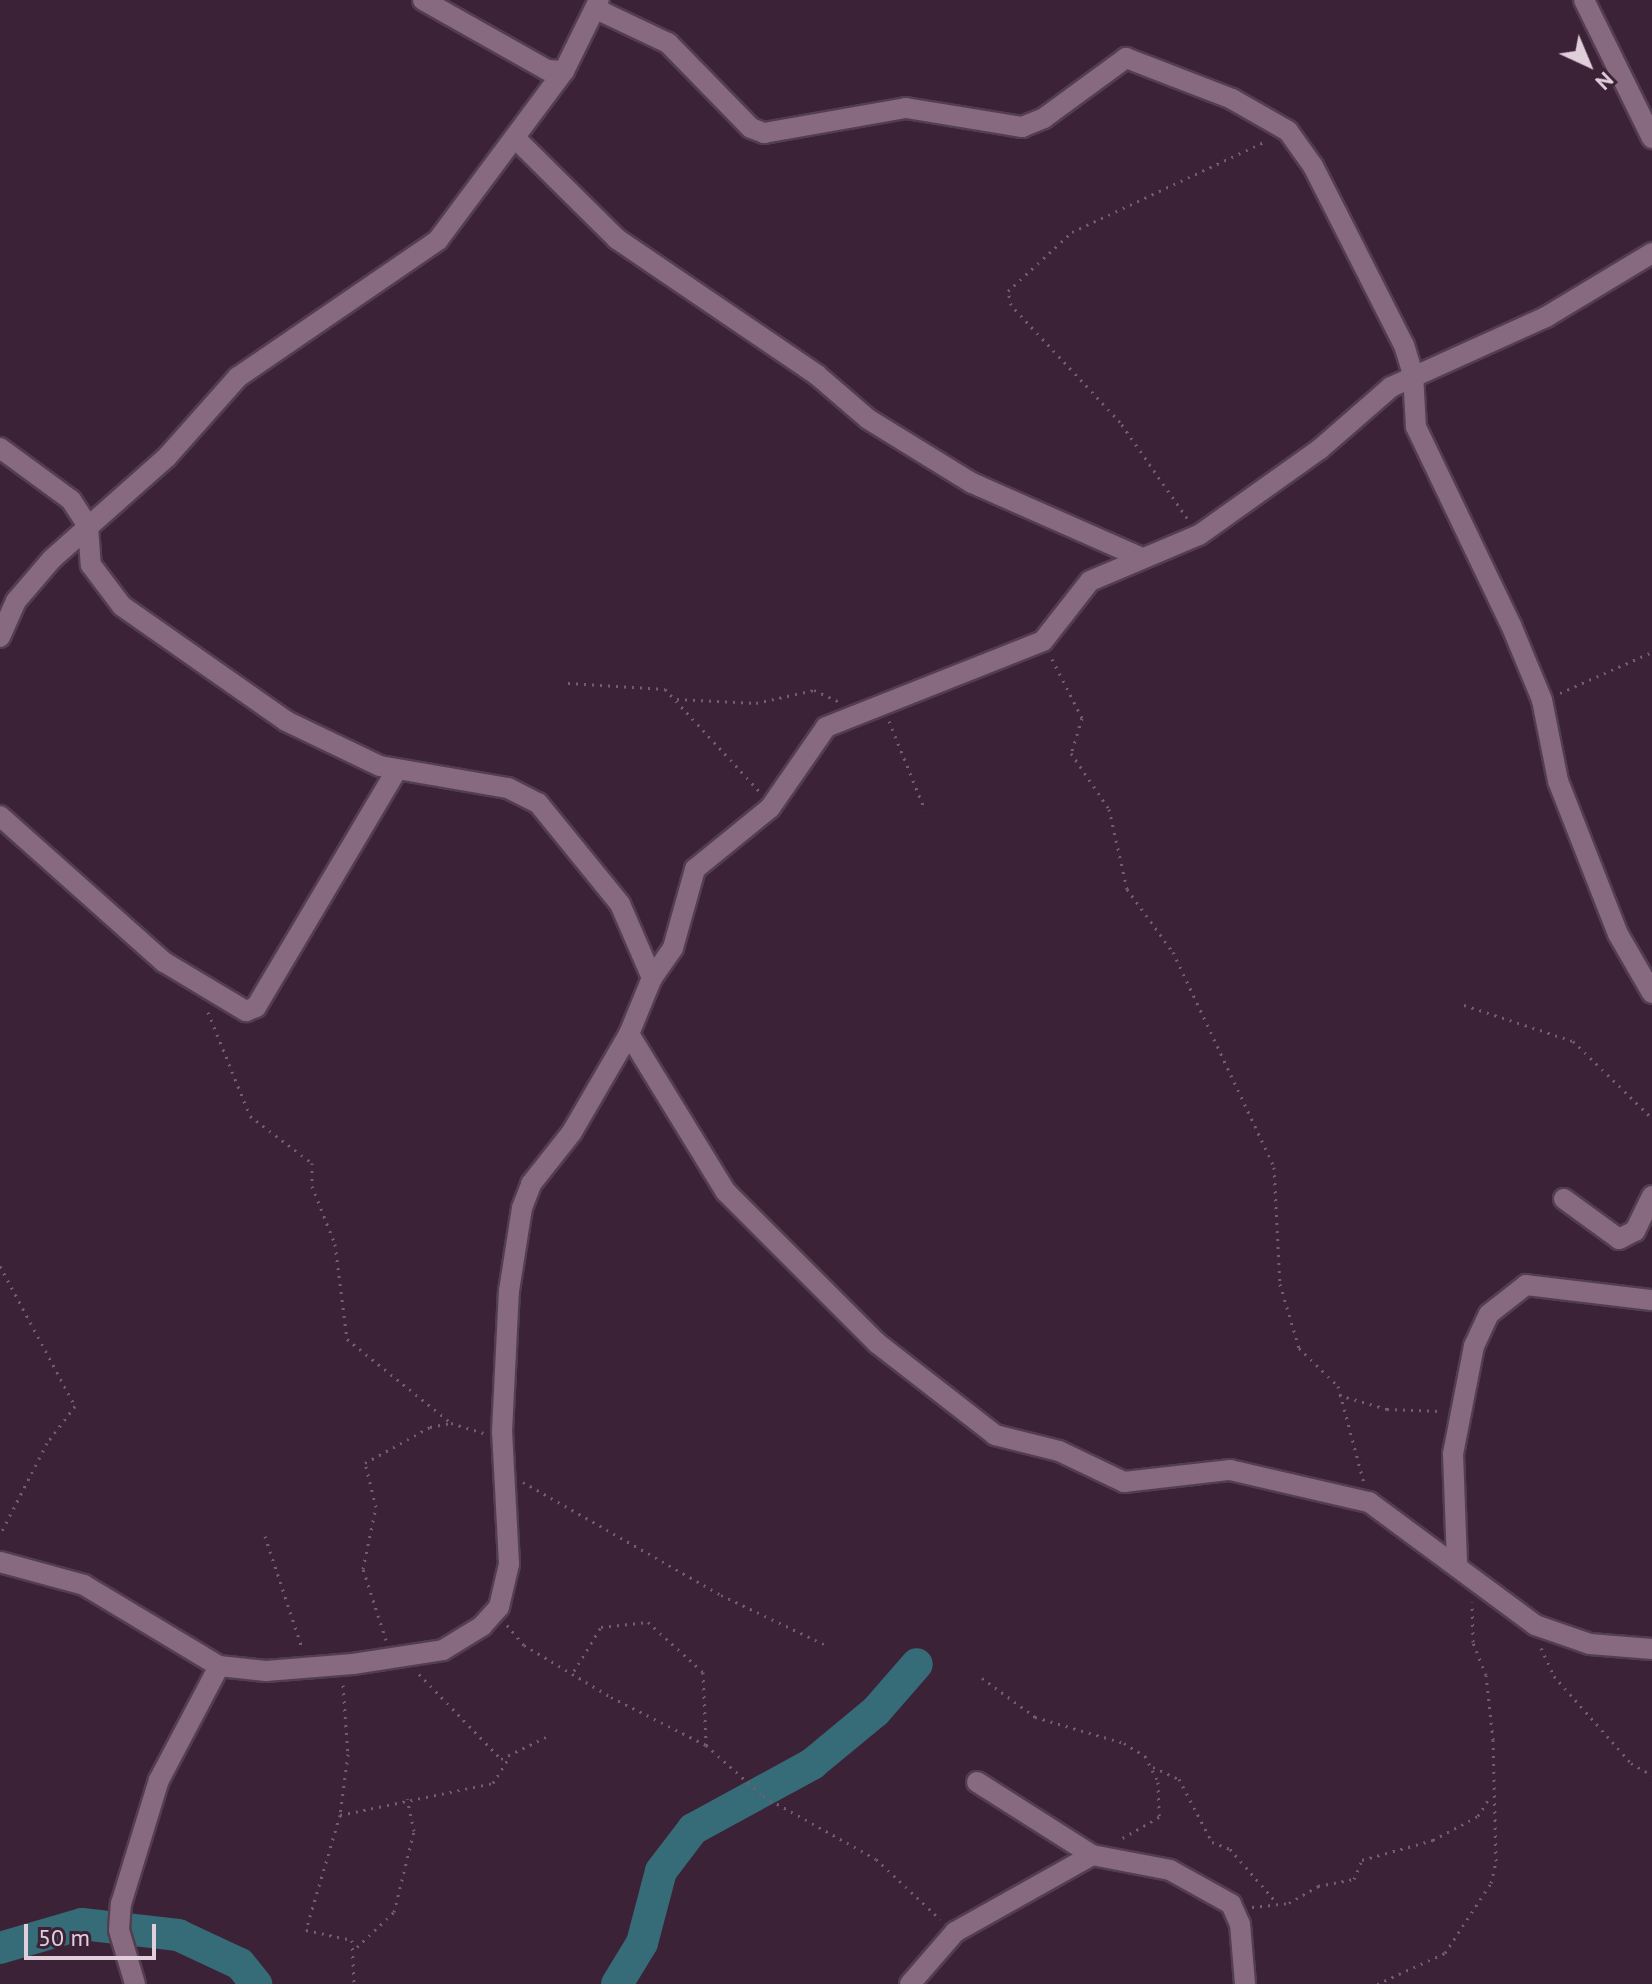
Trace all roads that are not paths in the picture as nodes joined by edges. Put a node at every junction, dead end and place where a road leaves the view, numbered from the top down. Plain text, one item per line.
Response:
1 (423, 0) edge
2 (1584, 0) edge
3 (597, 4) edge
4 (564, 71) junction
5 (515, 138) junction
6 (1652, 138) edge
7 (1652, 253) edge
8 (1413, 374) junction
9 (0, 448) edge
10 (88, 526) junction
11 (1142, 558) junction
12 (0, 637) edge
13 (397, 770) junction
14 (0, 816) edge
15 (652, 978) junction
16 (1652, 993) edge
17 (629, 1034) junction
18 (1652, 1196) edge
19 (1564, 1199) dead end
20 (1652, 1300) edge
21 (0, 1562) edge
22 (1457, 1562) junction
23 (1652, 1649) edge
24 (219, 1666) junction
25 (977, 1782) dead end
26 (1092, 1855) junction
27 (135, 1984) edge
28 (910, 1984) edge
29 (1245, 1984) edge

1 - 4 street
2 - 6 street
3 - 4 street
3 - 8 street
4 - 5 street
5 - 10 street
5 - 11 street
7 - 8 street
8 - 11 street
8 - 16 street
9 - 10 street
10 - 12 street
10 - 13 street
11 - 15 street
13 - 14 street
13 - 15 street
15 - 17 street
17 - 22 street
17 - 24 street
18 - 19 street
20 - 22 street
21 - 24 street
22 - 23 street
24 - 27 street
25 - 26 street
26 - 28 street
26 - 29 street

